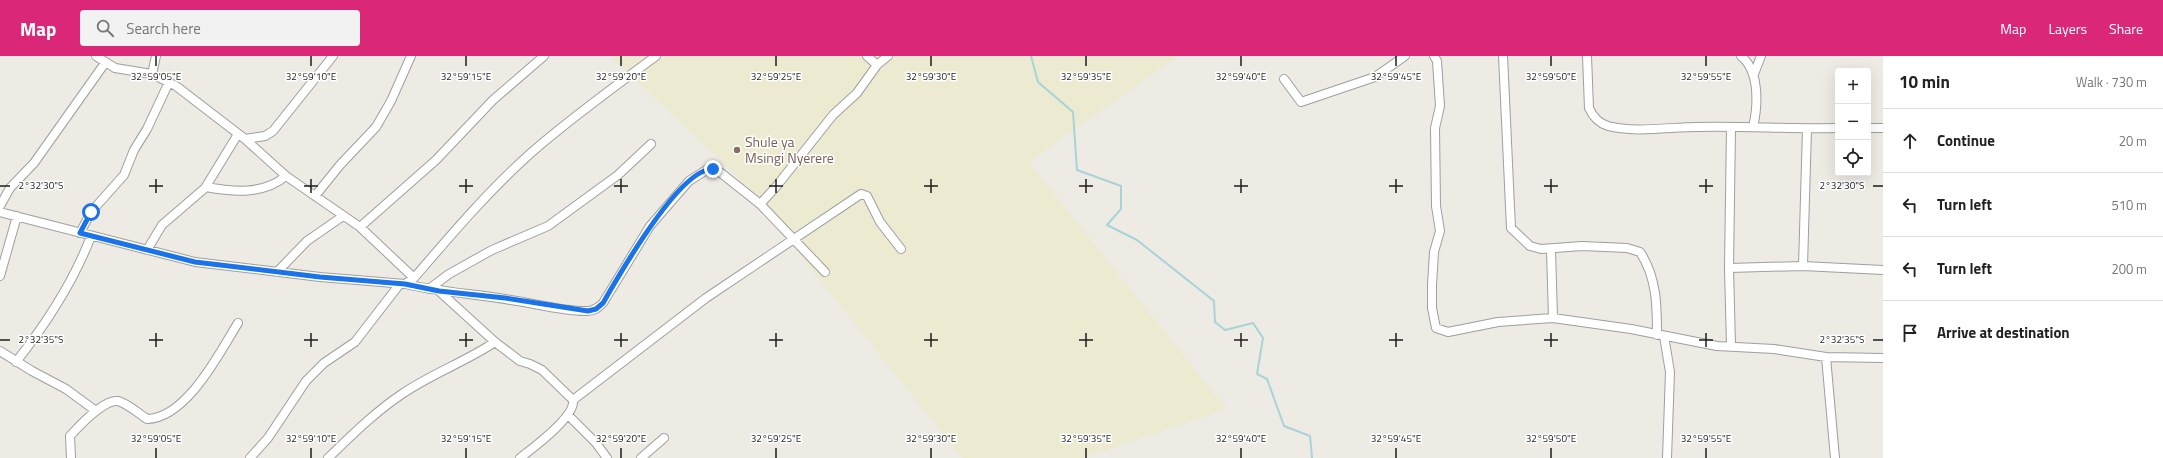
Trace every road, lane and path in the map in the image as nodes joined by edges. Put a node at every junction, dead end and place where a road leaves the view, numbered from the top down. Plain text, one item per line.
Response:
1 (156, 56) edge
2 (332, 56) edge
3 (411, 56) edge
4 (544, 56) edge
5 (656, 56) edge
6 (867, 56) edge
7 (888, 56) edge
8 (1406, 56) edge
9 (1434, 56) edge
10 (1503, 56) edge
11 (1587, 56) edge
12 (1741, 56) edge
13 (1761, 56) edge
14 (102, 59) edge
15 (877, 65) junction
16 (152, 74) junction
17 (1754, 74) junction
18 (1284, 79) dead end
19 (169, 82) junction
20 (1731, 127) junction
21 (1753, 127) junction
22 (1806, 128) junction
23 (1835, 128) edge
24 (1871, 128) edge
25 (1883, 128) edge
26 (241, 137) junction
27 (651, 144) dead end
28 (286, 176) junction
29 (206, 187) junction
30 (315, 196) junction
31 (760, 204) junction
32 (0, 206) edge
33 (0, 212) edge
34 (17, 216) junction
35 (343, 216) junction
36 (360, 227) junction
37 (80, 233) junction
38 (91, 236) junction
39 (793, 239) junction
40 (901, 249) dead end
41 (147, 250) junction
42 (1551, 250) junction
43 (1803, 266) junction
44 (1729, 268) junction
45 (1883, 270) edge
46 (277, 272) junction
47 (825, 272) dead end
48 (0, 276) edge
49 (414, 278) junction
50 (402, 284) junction
51 (429, 289) junction
52 (439, 291) junction
53 (1552, 318) junction
54 (238, 323) dead end
55 (1660, 336) junction
56 (495, 342) junction
57 (1731, 346) junction
58 (0, 351) edge
59 (1826, 357) junction
60 (1883, 358) edge
61 (16, 362) junction
62 (573, 400) junction
63 (96, 411) junction
64 (568, 415) junction
65 (664, 438) dead end
66 (71, 458) edge
67 (250, 458) edge
68 (328, 458) edge
69 (520, 458) edge
70 (607, 458) edge
71 (641, 458) edge
72 (1667, 458) edge
73 (1835, 458) edge

1 - 16 street
2 - 26 street
3 - 30 street
4 - 36 street
5 - 49 street
6 - 15 street
7 - 15 street
8 - 18 street
9 - 53 street
10 - 42 street
11 - 20 street
12 - 17 street
13 - 17 street
14 - 16 street
14 - 32 street
15 - 31 street
16 - 19 street
17 - 21 street
19 - 26 street
19 - 37 street
20 - 21 street
20 - 44 street
21 - 22 street
22 - 23 street
22 - 43 street
24 - 25 street
26 - 28 street
26 - 29 street
27 - 51 street
28 - 29 street
28 - 30 street
29 - 41 street
30 - 35 street
31 - 39 street
31 - 52 street
33 - 34 street
34 - 37 street
34 - 48 street
35 - 36 street
35 - 46 street
36 - 49 street
37 - 38 street
38 - 41 street
38 - 61 street
39 - 40 street
39 - 47 street
39 - 62 street
41 - 46 street
42 - 53 street
42 - 55 street
43 - 44 street
43 - 45 street
44 - 57 street
46 - 50 street
49 - 50 street
50 - 51 street
50 - 67 street
51 - 52 street
52 - 56 street
53 - 55 street
54 - 63 street
55 - 57 street
55 - 72 street
56 - 62 street
56 - 68 street
57 - 59 street
58 - 61 street
59 - 60 street
59 - 73 street
61 - 63 street
62 - 64 street
63 - 66 street
64 - 69 street
64 - 70 street
65 - 71 street

